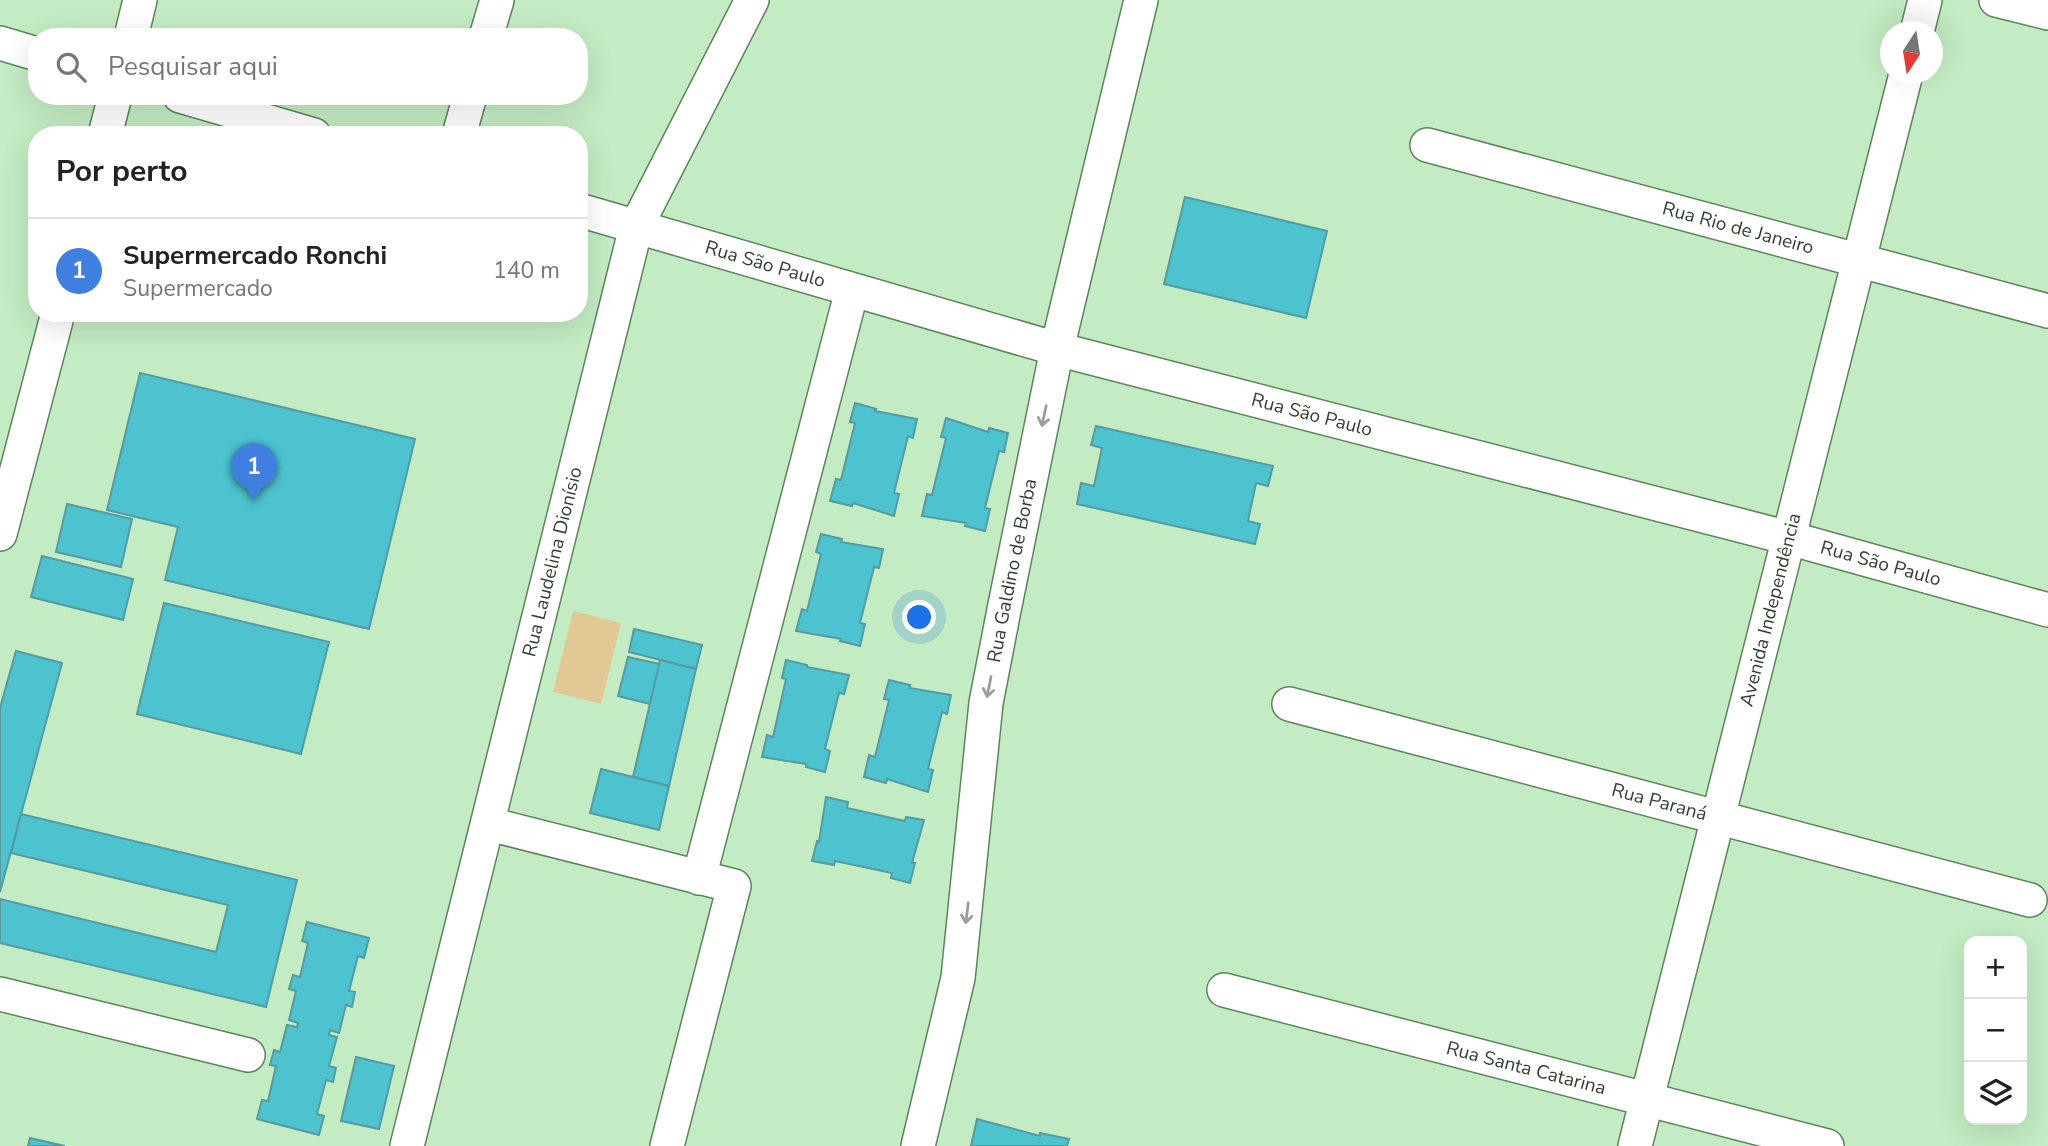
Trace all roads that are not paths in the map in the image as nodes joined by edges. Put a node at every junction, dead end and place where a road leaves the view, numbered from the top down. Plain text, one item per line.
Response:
1 (140, 0) edge
2 (497, 0) edge
3 (752, 0) edge
4 (1141, 0) edge
5 (1925, 0) edge
6 (1996, 0) edge
7 (2048, 13) edge
8 (1920, 21) edge
9 (133, 28) edge
10 (489, 28) edge
11 (0, 43) edge
12 (28, 51) edge
13 (1903, 84) edge
14 (113, 105) edge
15 (211, 105) edge
16 (467, 105) edge
17 (107, 126) edge
18 (283, 126) edge
19 (462, 126) edge
20 (1427, 145) dead end
21 (588, 213) edge
22 (636, 226) junction
23 (1859, 260) junction
24 (852, 290) junction
25 (2048, 311) edge
26 (56, 322) edge
27 (1057, 349) junction
28 (0, 534) edge
29 (1789, 538) junction
30 (2048, 610) edge
31 (1289, 704) dead end
32 (1720, 818) junction
33 (488, 824) junction
34 (699, 878) junction
35 (2030, 900) dead end
36 (1224, 990) dead end
37 (0, 994) edge
38 (248, 1055) dead end
39 (1647, 1100) junction
40 (407, 1146) edge
41 (667, 1146) edge
42 (918, 1146) edge
43 (1635, 1146) edge
44 (1827, 1146) edge

1 - 9 street
2 - 10 street
3 - 22 street, Rua Laudelina Dionísio
4 - 27 street, Rua Galdino de Borba
5 - 8 street
6 - 7 street
11 - 12 street
13 - 23 street, Avenida Independência
14 - 17 street
15 - 18 street
16 - 19 street
20 - 23 street, Rua Rio de Janeiro
21 - 22 street, Rua São Paulo
22 - 24 street, Rua São Paulo
22 - 33 street, Rua Laudelina Dionísio
23 - 25 street, Rua Rio de Janeiro
23 - 29 street, Avenida Independência
24 - 27 street, Rua São Paulo
24 - 34 street
26 - 28 street
27 - 29 street, Rua São Paulo
27 -> 42 street, Rua Galdino de Borba
29 - 30 street, Rua São Paulo
29 - 32 street, Avenida Independência
31 - 32 street, Rua Paraná
32 - 35 street, Rua Paraná
32 - 39 street, Avenida Independência
33 - 34 street
33 - 40 street, Rua Laudelina Dionísio
34 - 41 street
36 - 39 street, Rua Santa Catarina
37 - 38 street
39 - 43 street, Avenida Independência
39 - 44 street, Rua Santa Catarina

